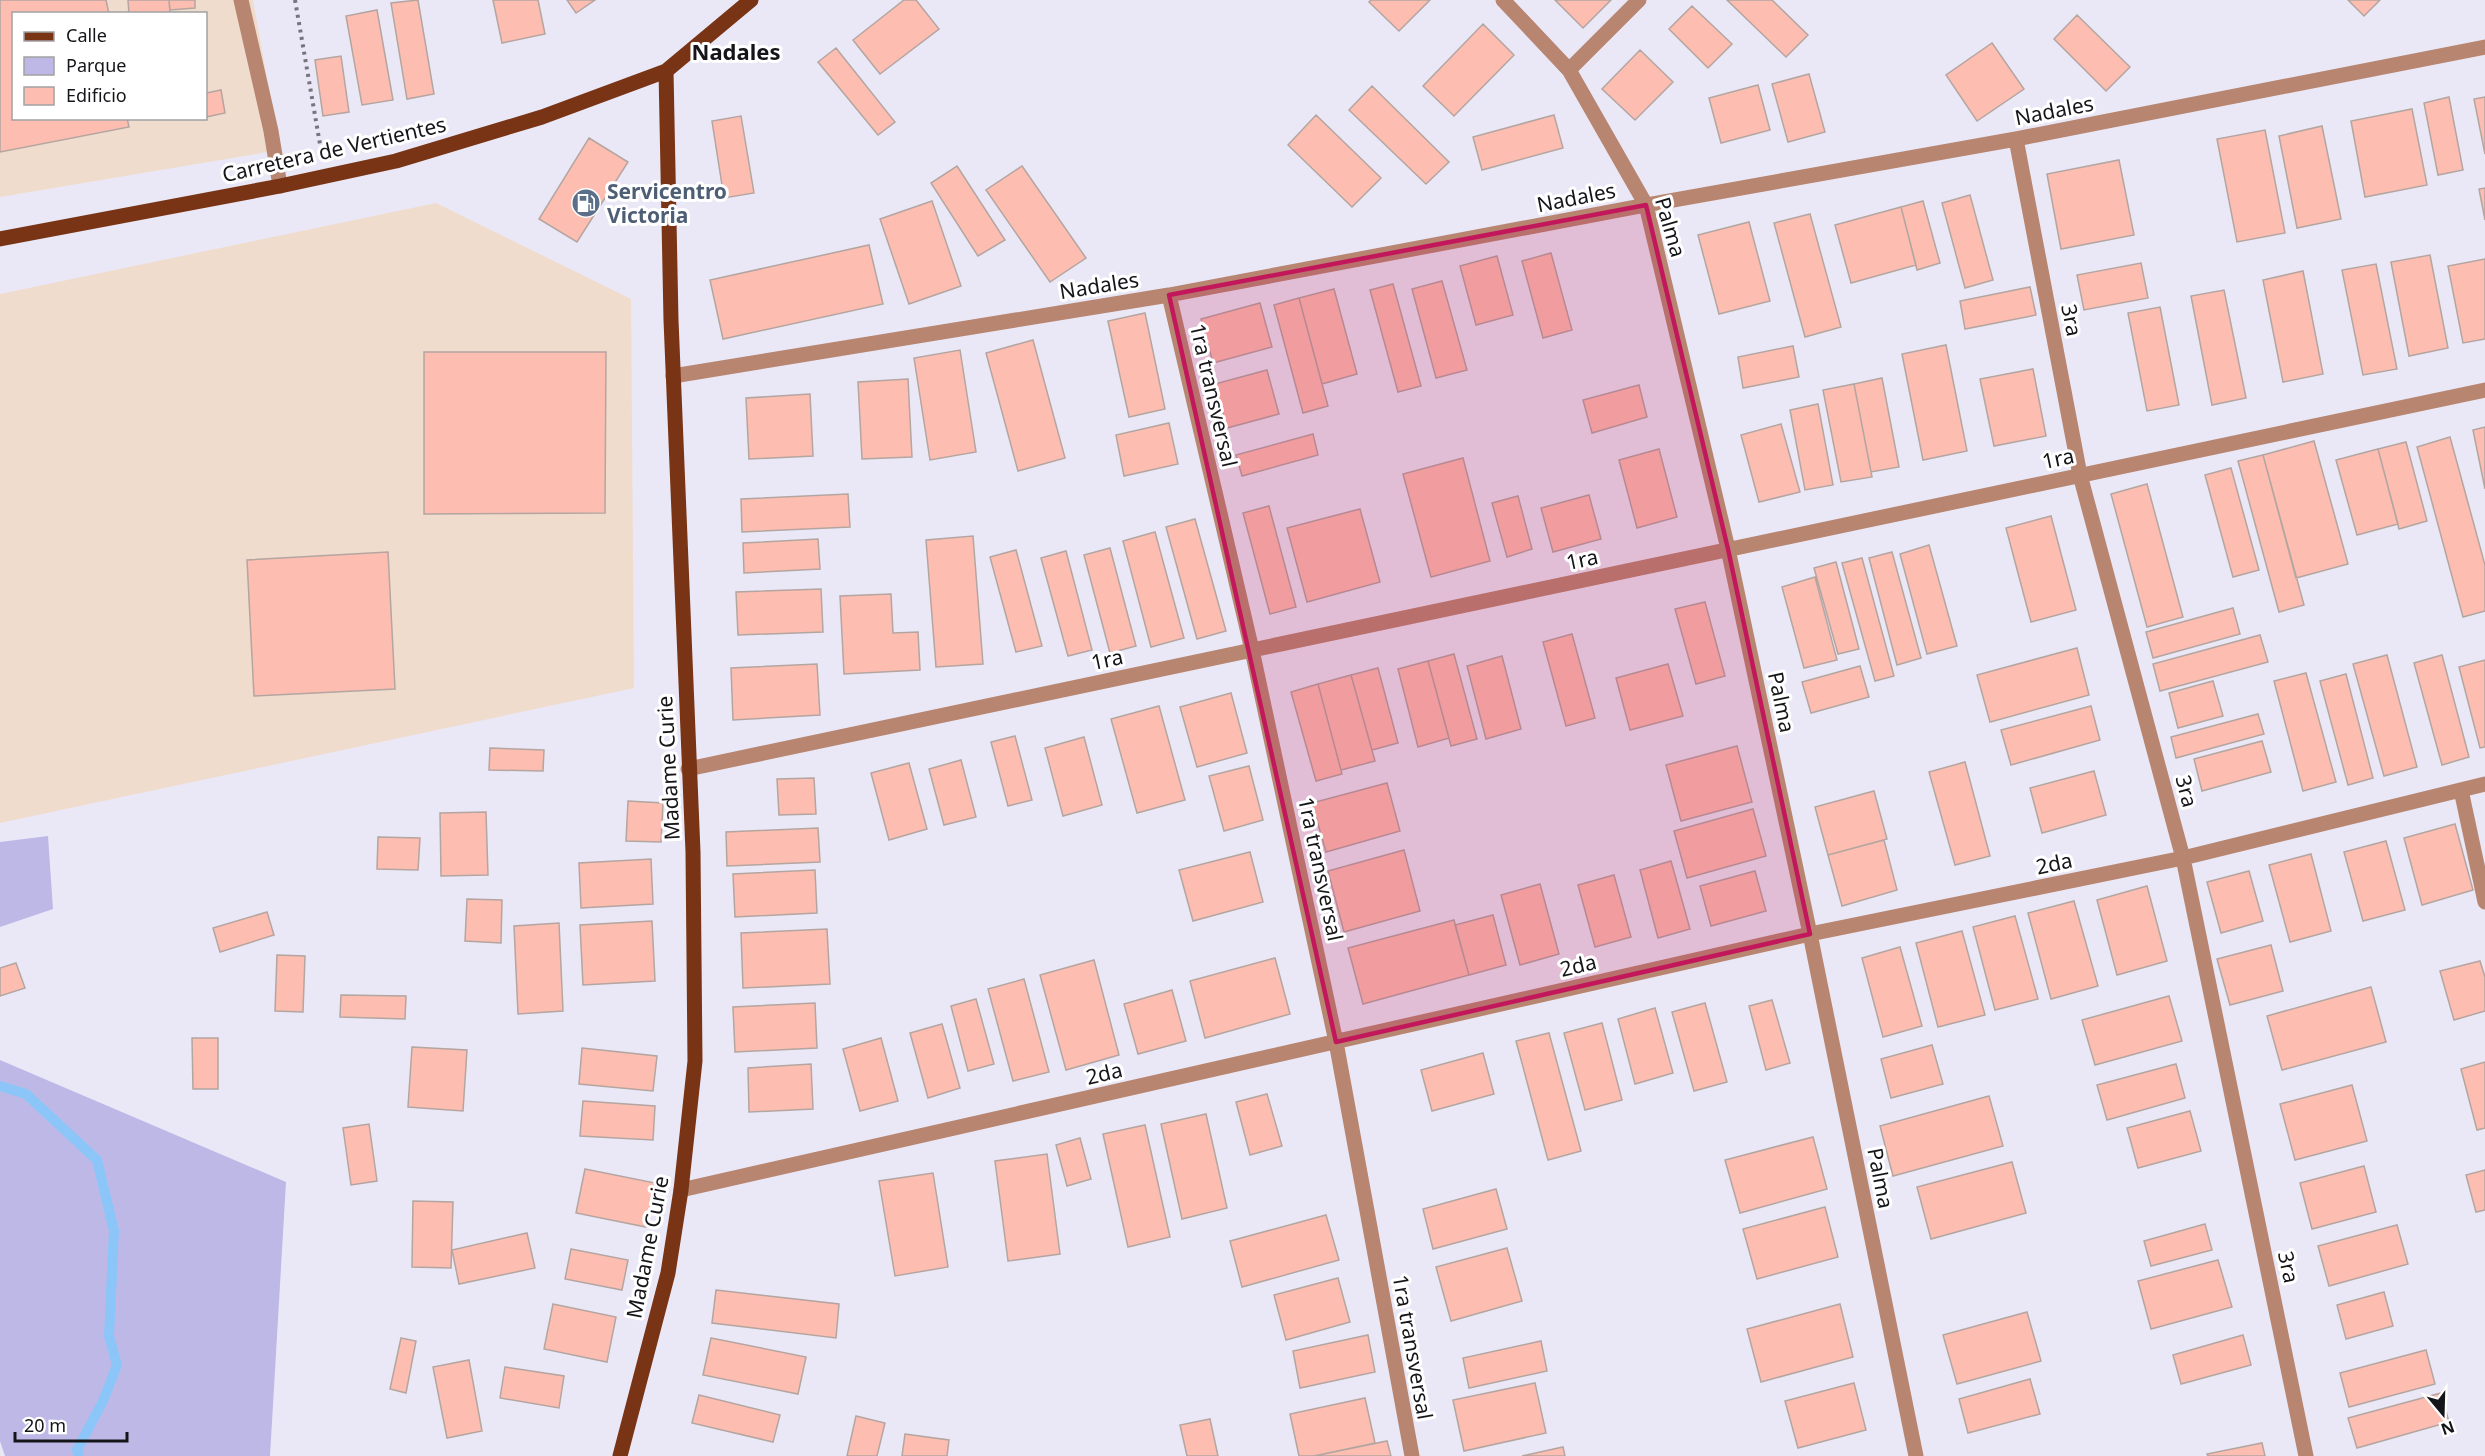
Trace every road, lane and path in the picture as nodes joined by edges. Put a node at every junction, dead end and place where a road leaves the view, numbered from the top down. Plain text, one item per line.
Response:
1 (242, 0) edge
2 (295, 0) edge
3 (751, 0) edge
4 (1503, 0) edge
5 (1639, 0) edge
6 (2485, 47) edge
7 (1569, 70) junction
8 (666, 71) junction
9 (2016, 140) junction
10 (326, 176) junction
11 (280, 186) junction
12 (1646, 205) junction
13 (0, 238) edge
14 (1169, 295) junction
15 (673, 376) junction
16 (2485, 390) edge
17 (2080, 475) junction
18 (1728, 549) junction
19 (1252, 650) junction
20 (688, 769) junction
21 (2485, 784) edge
22 (2461, 790) junction
23 (2183, 858) junction
24 (2485, 902) edge
25 (1810, 934) junction
26 (1336, 1042) junction
27 (681, 1190) junction
28 (621, 1456) edge
29 (1412, 1456) edge
30 (1916, 1456) edge
31 (2306, 1456) edge

1 - 11 street
2 - 10 path
3 - 8 main road, Carretera de Vertientes
4 - 7 street, Palma
5 - 7 street
6 - 9 street, Nadales
7 - 12 street, Palma
8 - 10 main road, Carretera de Vertientes
8 - 15 main road, Madame Curie
9 - 12 street, Nadales
9 - 17 street, 3ra
10 - 11 main road, Carretera de Vertientes
11 - 13 main road, Carretera de Vertientes
12 - 14 street, Nadales
12 - 18 street, Palma
14 - 15 street, Nadales
14 - 19 street, 1ra transversal
15 - 20 main road, Madame Curie
16 - 17 street, 1ra
17 - 18 street, 1ra
17 - 23 street, 3ra
18 - 19 street, 1ra
18 - 25 street, Palma
19 - 20 street, 1ra
19 - 26 street, 1ra transversal
20 - 27 main road, Madame Curie
21 - 22 street, 2da
22 - 23 street, 2da
22 - 24 street
23 - 25 street, 2da
23 - 31 street, 3ra
25 - 26 street, 2da
25 - 30 street, Palma
26 - 27 street, 2da
26 - 29 street, 1ra transversal
27 - 28 main road, Madame Curie

